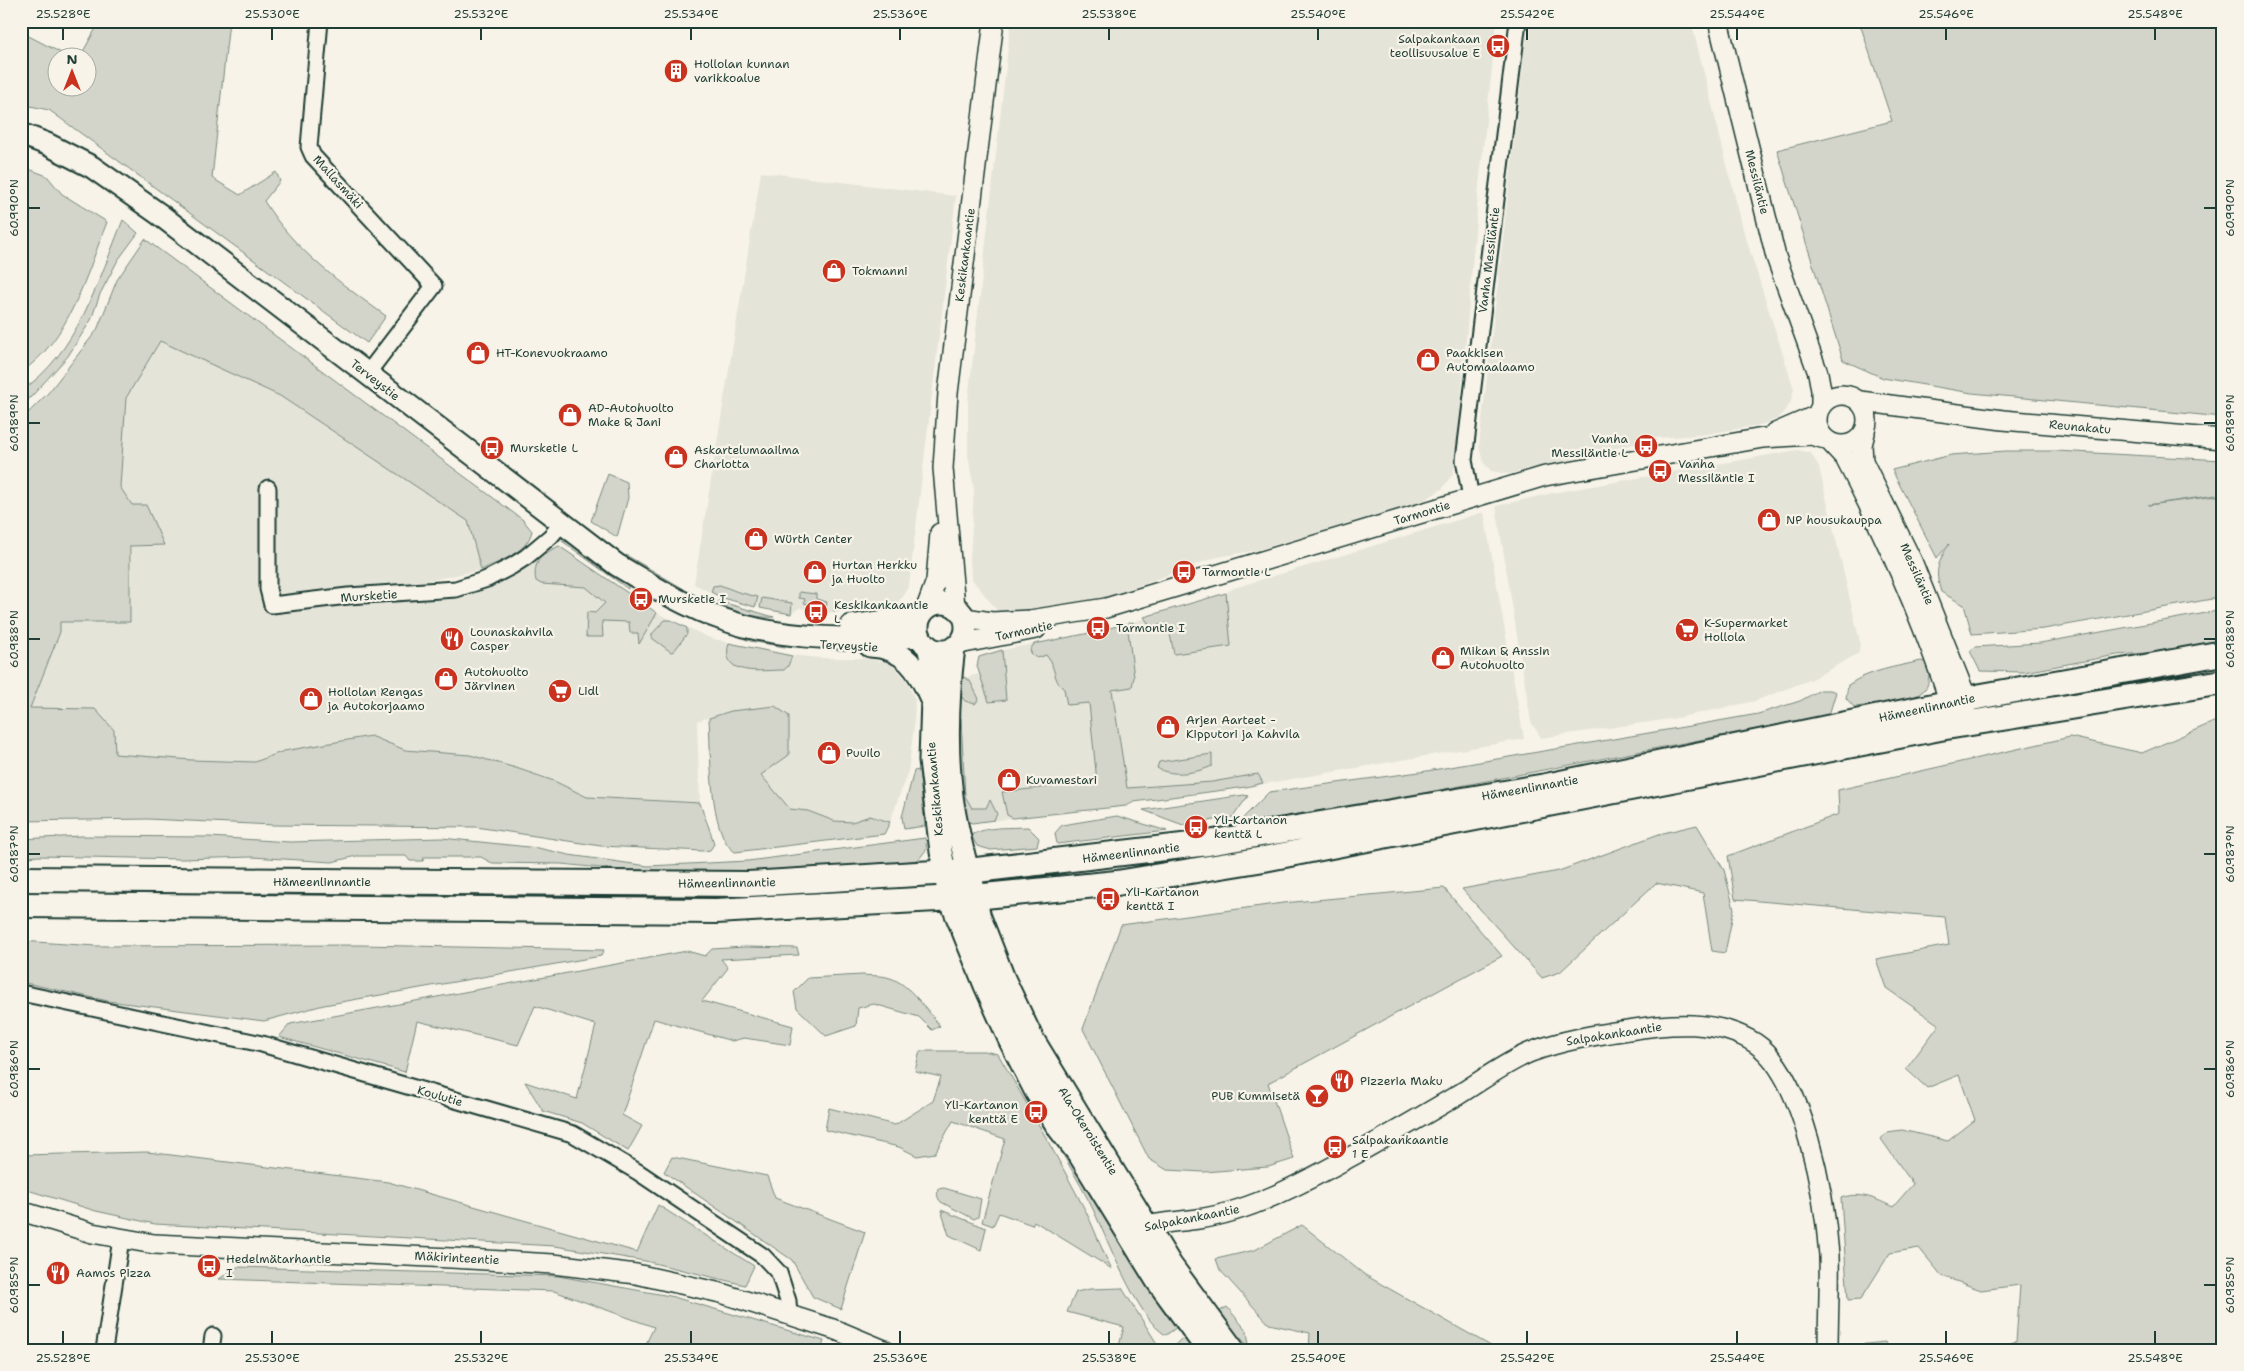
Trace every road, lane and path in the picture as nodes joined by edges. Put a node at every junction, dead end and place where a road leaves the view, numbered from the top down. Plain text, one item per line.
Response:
1 (320, 21) edge
2 (994, 21) edge
3 (1518, 21) edge
4 (1718, 21) edge
5 (21, 134) edge
6 (1807, 340) junction
7 (367, 374) junction
8 (1856, 399) junction
9 (1819, 410) junction
10 (1937, 412) junction
11 (1866, 429) junction
12 (1763, 438) junction
13 (2223, 438) edge
14 (1829, 442) junction
15 (268, 488) dead end
16 (944, 490) junction
17 (1471, 498) junction
18 (562, 523) junction
19 (960, 612) junction
20 (1087, 613) junction
21 (737, 624) junction
22 (924, 627) junction
23 (957, 645) junction
24 (2223, 653) edge
25 (2223, 682) edge
26 (932, 700) junction
27 (1961, 714) junction
28 (957, 872) junction
29 (21, 879) edge
30 (963, 897) junction
31 (21, 905) edge
32 (21, 993) edge
33 (21, 1211) edge
34 (1138, 1228) junction
35 (121, 1239) junction
36 (789, 1316) junction
37 (104, 1350) edge
38 (884, 1350) edge
39 (1209, 1350) edge
40 (1232, 1350) edge
41 (1828, 1350) edge

1 - 7 street, Mallasmäki
2 - 16 street, Keskikankaantie
3 - 17 street, Vanha Messiläntie
4 - 6 street, Messiläntie
5 - 7 main road, Terveystie
6 - 8 street, Messiläntie
6 - 9 street, Messiläntie
7 - 18 main road, Terveystie
8 - 9 street
8 - 10 street, Reunakatu
8 - 11 street
9 - 12 street, Tarmontie
9 - 14 street
10 - 11 street, Reunakatu
10 - 13 street, Reunakatu
11 - 14 street
11 - 27 street, Messiläntie
12 - 14 street, Tarmontie
12 - 17 street, Tarmontie
14 - 27 street, Messiläntie
15 - 18 street, Mursketie
16 - 19 street, Keskikankaantie
16 - 22 street, Keskikankaantie
17 - 20 street, Tarmontie
18 - 21 main road, Terveystie
19 - 20 street, Tarmontie
19 - 22 main road
19 - 23 main road
20 - 23 street, Tarmontie
21 - 22 main road, Terveystie
21 - 26 main road, Terveystie
22 - 23 main road
22 - 26 main road, Keskikankaantie
23 - 28 main road, Keskikankaantie
24 - 27 main road, Hämeenlinnantie
25 - 27 main road, Hämeenlinnantie
26 - 28 main road, Keskikankaantie
27 - 28 main road, Hämeenlinnantie
27 - 30 main road, Hämeenlinnantie
28 - 29 main road, Hämeenlinnantie
28 - 30 main road, Ala-Okeroistentie
30 - 31 main road, Hämeenlinnantie
30 - 34 main road, Ala-Okeroistentie
32 - 36 street, Koulutie
33 - 35 street, Mäkirinteentie
34 - 39 main road, Ala-Okeroistentie
34 - 40 main road, Ala-Okeroistentie
34 - 41 street, Salpakankaantie
35 - 36 street, Mäkirinteentie
35 - 37 street
36 - 38 street, Mäkirinteentie

